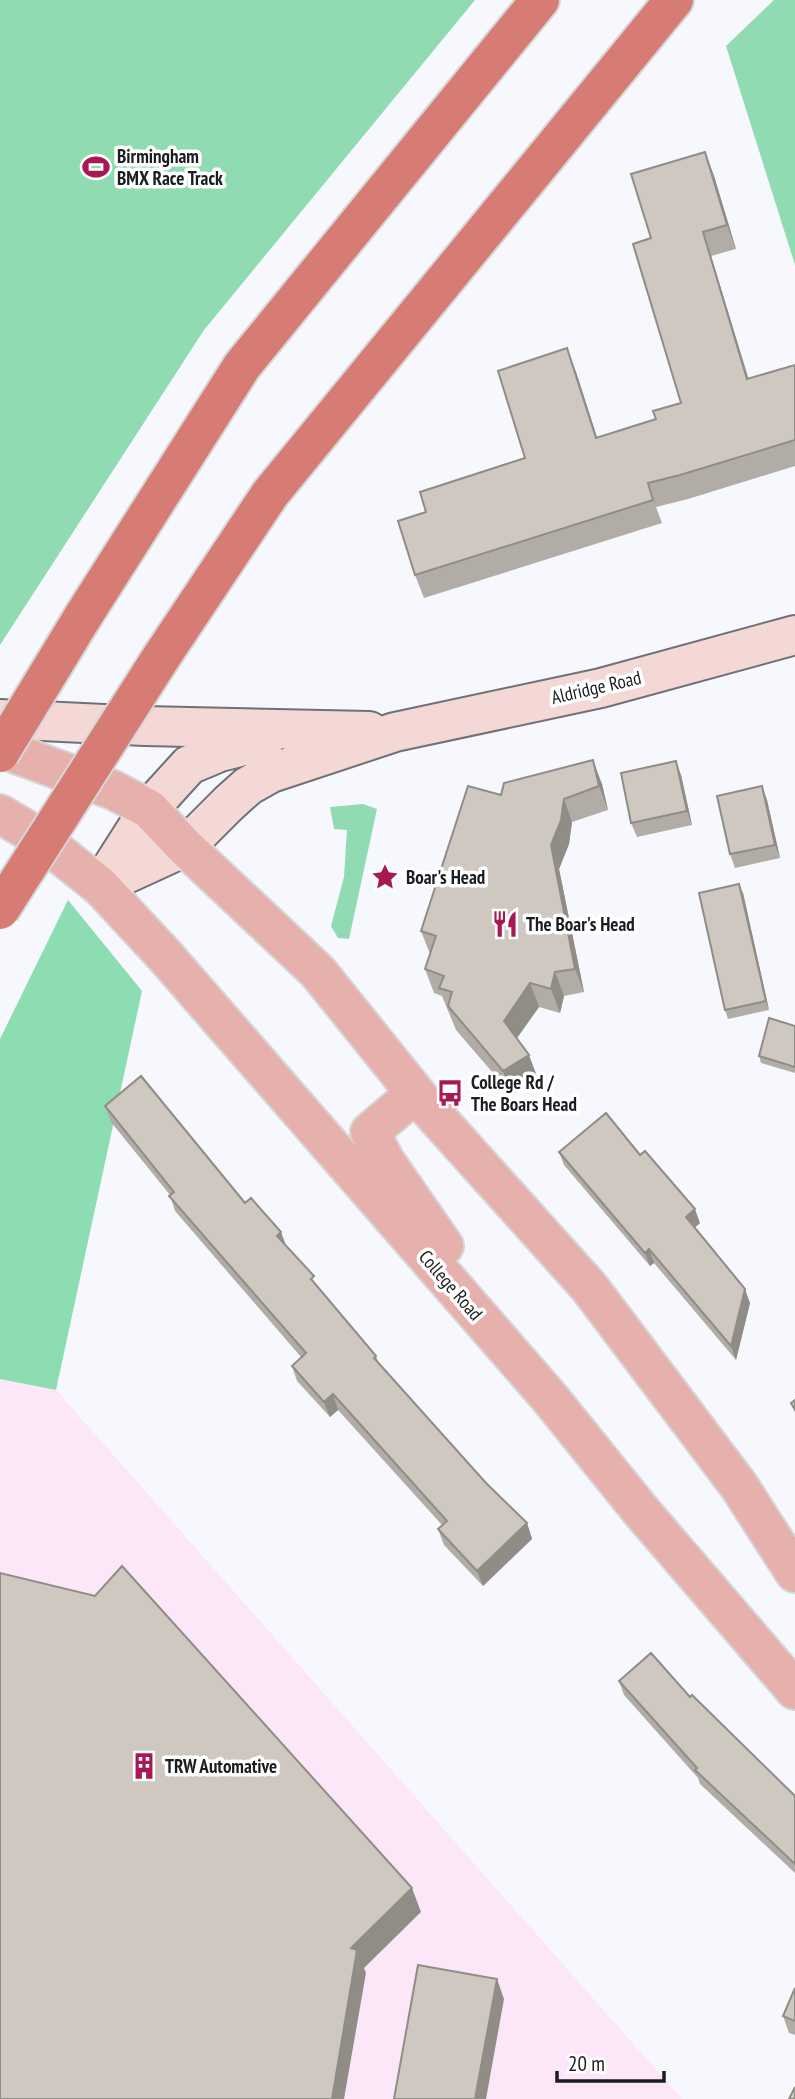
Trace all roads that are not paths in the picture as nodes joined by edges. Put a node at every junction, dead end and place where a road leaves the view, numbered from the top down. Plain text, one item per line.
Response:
1 (540, 0) edge
2 (674, 0) edge
3 (795, 635) edge
4 (0, 719) edge
5 (307, 730) junction
6 (395, 732) junction
7 (0, 750) edge
8 (149, 809) junction
9 (0, 814) edge
10 (185, 847) junction
11 (100, 886) junction
12 (0, 910) edge
13 (421, 1100) junction
14 (549, 1397) junction
15 (795, 1573) edge
16 (795, 1690) edge

1 - 7 highway, bridge
2 - 12 highway, bridge
3 - 6 street, Aldridge Road
4 - 5 street, Aldridge Road
5 - 6 street, Aldridge Road
5 - 8 street, Aldridge Road
6 - 10 street, Aldridge Road
7 - 8 main road
8 - 10 main road
8 - 11 street, Aldridge Road
9 - 11 main road
10 - 11 street, Aldridge Road
10 - 13 main road
11 - 14 main road, College Road
13 - 14 main road
13 - 15 main road
14 - 16 main road, College Road

